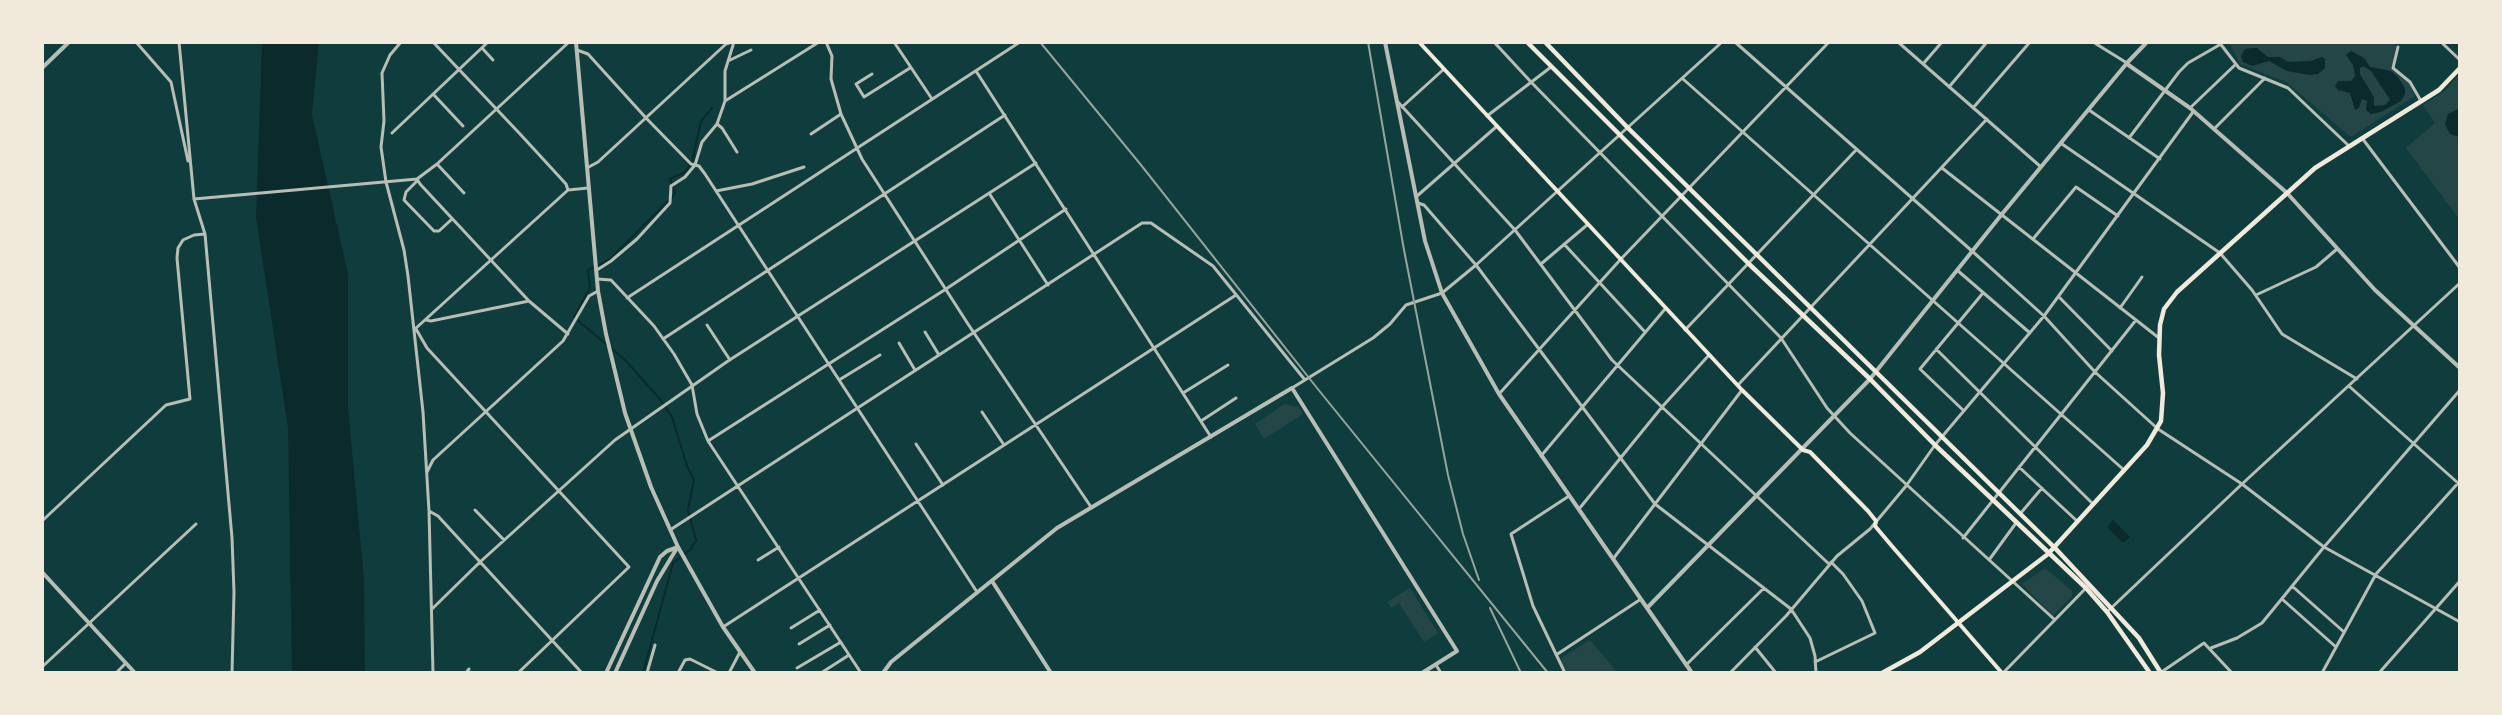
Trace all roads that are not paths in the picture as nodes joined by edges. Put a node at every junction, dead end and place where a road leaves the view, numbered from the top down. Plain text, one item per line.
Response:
1 (69, 42) edge
2 (136, 42) edge
3 (179, 42) edge
4 (401, 42) edge
5 (433, 42) edge
6 (488, 42) edge
7 (569, 42) edge
8 (576, 42) edge
9 (733, 42) edge
10 (819, 42) edge
11 (826, 42) edge
12 (894, 42) edge
13 (1020, 42) edge
14 (1385, 42) edge
15 (1494, 42) edge
16 (1527, 42) edge
17 (1545, 42) edge
18 (1722, 42) edge
19 (1735, 42) edge
20 (1829, 42) edge
21 (1898, 42) edge
22 (1942, 42) edge
23 (1987, 42) edge
24 (2030, 42) edge
25 (2093, 42) edge
26 (2147, 42) edge
27 (2441, 42) edge
28 (724, 43) edge
29 (1421, 43) edge
30 (2220, 43) edge
31 (2398, 47) dead end
32 (482, 48) junction
33 (577, 50) junction
34 (751, 50) dead end
35 (493, 60) dead end
36 (2460, 60) edge
37 (728, 61) junction
38 (2127, 63) junction
39 (1923, 64) junction
40 (2236, 64) junction
41 (1551, 67) junction
42 (42, 68) edge
43 (910, 68) junction
44 (2460, 68) edge
45 (458, 69) junction
46 (1444, 69) junction
47 (976, 71) junction
48 (872, 74) dead end
49 (2265, 78) junction
50 (1683, 79) junction
51 (1531, 82) junction
52 (1787, 87) junction
53 (1949, 87) junction
54 (2164, 89) junction
55 (434, 95) junction
56 (932, 99) junction
57 (724, 101) junction
58 (2421, 101) junction
59 (1398, 102) junction
60 (1402, 107) junction
61 (1972, 108) junction
62 (496, 109) junction
63 (2088, 110) junction
64 (2192, 110) junction
65 (841, 114) junction
66 (1005, 115) junction
67 (1487, 116) junction
68 (646, 118) junction
69 (1987, 119) junction
70 (717, 124) junction
71 (463, 126) dead end
72 (1496, 127) junction
73 (1628, 128) junction
74 (2214, 129) junction
75 (1743, 132) junction
76 (392, 133) dead end
77 (811, 134) dead end
78 (1620, 136) junction
79 (2129, 138) junction
80 (2362, 138) junction
81 (2062, 144) junction
82 (2349, 146) junction
83 (857, 148) junction
84 (1857, 148) junction
85 (737, 152) dead end
86 (1601, 153) junction
87 (2160, 159) junction
88 (1036, 162) junction
89 (1455, 163) junction
90 (437, 164) junction
91 (694, 165) junction
92 (190, 166) junction
93 (804, 167) dead end
94 (2041, 167) junction
95 (586, 168) junction
96 (1942, 168) junction
97 (417, 180) junction
98 (386, 182) junction
99 (588, 188) junction
100 (1690, 188) junction
101 (568, 190) junction
102 (716, 191) junction
103 (1557, 192) junction
104 (464, 193) dead end
105 (989, 193) junction
106 (2287, 193) junction
107 (885, 195) junction
108 (1814, 195) junction
109 (2134, 195) junction
110 (1416, 196) junction
111 (1682, 197) junction
112 (1913, 197) junction
113 (194, 199) junction
114 (1418, 203) junction
115 (1066, 209) junction
116 (2002, 214) junction
117 (2119, 216) junction
118 (1663, 217) junction
119 (452, 219) junction
120 (1587, 225) junction
121 (738, 226) junction
122 (1515, 230) junction
123 (205, 234) junction
124 (1019, 239) junction
125 (2033, 239) junction
126 (916, 241) junction
127 (1564, 244) junction
128 (1870, 244) junction
129 (2337, 249) junction
130 (1972, 251) junction
131 (2220, 253) junction
132 (1095, 255) junction
133 (1757, 255) junction
134 (1620, 260) junction
135 (491, 261) junction
136 (1541, 264) junction
137 (1749, 264) junction
138 (1476, 265) junction
139 (2460, 268) edge
140 (597, 270) junction
141 (1957, 270) junction
142 (767, 272) junction
143 (2076, 273) junction
144 (2142, 277) dead end
145 (597, 279) junction
146 (1600, 283) junction
147 (2460, 283) edge
148 (1048, 285) junction
149 (1729, 286) junction
150 (946, 289) junction
151 (598, 291) junction
152 (1442, 293) junction
153 (1983, 293) junction
154 (1236, 295) junction
155 (2256, 295) junction
156 (2058, 297) junction
157 (627, 298) junction
158 (1932, 300) junction
159 (529, 301) junction
160 (1811, 308) junction
161 (2120, 308) junction
162 (1665, 309) junction
163 (1575, 310) junction
164 (798, 316) junction
165 (1802, 316) junction
166 (2044, 316) junction
167 (426, 320) junction
168 (2136, 320) junction
169 (1958, 322) junction
170 (707, 325) dead end
171 (2413, 327) junction
172 (415, 329) junction
173 (1685, 330) junction
174 (925, 332) dead end
175 (974, 332) junction
176 (1645, 332) junction
177 (2030, 333) junction
178 (568, 334) junction
179 (1781, 338) junction
180 (2159, 338) junction
181 (663, 339) junction
182 (899, 343) dead end
183 (1154, 348) junction
184 (1936, 349) junction
185 (1539, 350) junction
186 (2112, 351) junction
187 (880, 355) dead end
188 (939, 355) junction
189 (1709, 355) junction
190 (730, 360) junction
191 (827, 363) junction
192 (2004, 363) junction
193 (1228, 365) dead end
194 (1617, 365) junction
195 (2460, 368) edge
196 (915, 370) junction
197 (1876, 372) junction
198 (2096, 372) junction
199 (1869, 379) junction
200 (839, 380) junction
201 (1305, 380) junction
202 (2357, 380) junction
203 (692, 386) junction
204 (1738, 386) junction
205 (2350, 387) junction
206 (1292, 388) junction
207 (1742, 390) junction
208 (2460, 390) edge
209 (1980, 392) junction
210 (1183, 393) junction
211 (1499, 394) junction
212 (1236, 398) dead end
213 (1662, 406) junction
214 (857, 407) junction
215 (1581, 408) junction
216 (1964, 411) junction
217 (487, 412) junction
218 (982, 412) dead end
219 (2062, 414) junction
220 (1834, 416) junction
221 (1201, 421) junction
222 (1036, 424) junction
223 (631, 429) junction
224 (2158, 429) junction
225 (1211, 436) junction
226 (1941, 438) junction
227 (708, 441) junction
228 (1701, 443) junction
229 (2413, 443) junction
230 (916, 444) dead end
231 (1004, 445) junction
232 (1935, 446) junction
233 (2035, 448) junction
234 (1803, 450) junction
235 (1541, 456) junction
236 (1621, 460) junction
237 (2019, 467) junction
238 (2125, 471) junction
239 (427, 472) junction
240 (2242, 483) junction
241 (2459, 483) edge
242 (738, 485) junction
243 (943, 485) junction
244 (1906, 486) junction
245 (2042, 488) junction
246 (558, 490) junction
247 (1998, 493) junction
248 (1569, 496) junction
249 (1757, 496) junction
250 (1993, 500) junction
251 (917, 501) junction
252 (1655, 504) junction
253 (2094, 504) junction
254 (1090, 507) junction
255 (1579, 509) junction
256 (475, 510) dead end
257 (429, 511) junction
258 (2020, 513) junction
259 (42, 521) edge
260 (1876, 521) junction
261 (2078, 522) junction
262 (2016, 523) junction
263 (196, 524) dead end
264 (670, 530) junction
265 (1963, 538) junction
266 (504, 540) junction
267 (1709, 546) junction
268 (678, 547) junction
269 (779, 547) junction
270 (2324, 547) junction
271 (2055, 548) junction
272 (2048, 554) junction
273 (1613, 559) junction
274 (758, 560) dead end
275 (1989, 560) junction
276 (480, 562) junction
277 (1830, 563) junction
278 (42, 572) edge
279 (2376, 574) junction
280 (799, 577) junction
281 (2460, 580) edge
282 (992, 581) junction
283 (2012, 581) junction
284 (2292, 586) junction
285 (1764, 588) junction
286 (2086, 588) junction
287 (977, 593) junction
288 (1641, 598) junction
289 (2282, 599) junction
290 (1648, 607) junction
291 (2112, 608) junction
292 (432, 609) junction
293 (1791, 609) junction
294 (2436, 609) junction
295 (820, 610) junction
296 (2107, 612) junction
297 (2055, 621) junction
298 (2460, 622) edge
299 (89, 624) junction
300 (1958, 624) junction
301 (830, 625) junction
302 (723, 627) junction
303 (791, 628) dead end
304 (2344, 632) junction
305 (553, 641) junction
306 (841, 642) junction
307 (799, 644) dead end
308 (655, 645) dead end
309 (1755, 647) junction
310 (2336, 647) junction
311 (2211, 648) junction
312 (740, 652) junction
313 (849, 655) junction
314 (1557, 655) junction
315 (1815, 662) junction
316 (126, 663) junction
317 (1436, 665) junction
318 (1686, 665) junction
319 (42, 667) edge
320 (796, 668) dead end
321 (470, 669) dead end
322 (434, 672) edge
323 (116, 673) edge
324 (135, 673) edge
325 (232, 673) edge
326 (466, 673) edge
327 (518, 673) edge
328 (582, 673) edge
329 (606, 673) edge
330 (615, 673) edge
331 (647, 673) edge
332 (678, 673) edge
333 (718, 673) edge
334 (729, 673) edge
335 (755, 673) edge
336 (821, 673) edge
337 (861, 673) edge
338 (883, 673) edge
339 (1051, 673) edge
340 (1422, 673) edge
341 (1441, 673) edge
342 (1565, 673) edge
343 (1692, 673) edge
344 (1730, 673) edge
345 (1776, 673) edge
346 (1816, 673) edge
347 (1882, 673) edge
348 (2003, 673) edge
349 (2150, 673) edge
350 (2160, 673) edge
351 (2232, 673) edge
352 (2322, 673) edge
353 (2379, 673) edge

1 - 42 street
2 - 92 street
3 - 92 street
4 - 98 street
5 - 45 street
6 - 32 street
7 - 62 street
8 - 33 street
9 - 28 street
9 - 37 street
10 - 57 street
11 - 65 street
12 - 43 street
13 - 47 street
14 - 59 street
15 - 51 street
16 - 41 main road
17 - 73 main road
18 - 50 street
19 - 52 street
20 - 52 street
21 - 39 street
22 - 39 street
23 - 53 street
24 - 61 street
25 - 38 street
26 - 38 street
27 - 36 street
28 - 68 street
29 - 46 main road
30 - 40 street
30 - 54 street
31 - 58 street
32 - 35 street
32 - 45 street
33 - 68 street
33 - 95 street
34 - 37 street
37 - 57 street
38 - 54 street
38 - 63 street
39 - 53 street
40 - 49 street
40 - 64 street
41 - 51 street
41 - 78 main road
43 - 48 street
43 - 56 street
44 - 58 main road
45 - 55 street
45 - 62 street
46 - 60 street
46 - 67 main road
47 - 56 street
47 - 66 street
49 - 74 street
49 - 82 street
50 - 73 street
50 - 75 street
51 - 67 street
51 - 86 street
52 - 75 street
52 - 84 street
53 - 61 street
54 - 64 street
54 - 79 street
55 - 71 street
55 - 76 street
56 - 83 street
57 - 70 street
58 - 80 main road
59 - 60 street
59 - 110 street
60 - 89 street
61 - 69 street
62 - 90 street
62 - 101 street
63 - 79 street
63 - 81 street
64 - 74 street
64 - 87 street
65 - 77 street
65 - 83 street
66 - 88 street
66 - 107 street
67 - 72 main road
68 - 91 street
68 - 95 street
69 - 94 street
69 - 96 street
70 - 85 street
70 - 91 street
72 - 89 street
72 - 103 main road
73 - 78 street
73 - 100 main road
74 - 106 street
75 - 100 street
75 - 108 street
78 - 86 street
78 - 111 main road
79 - 87 street
80 - 82 main road
80 - 139 street
81 - 94 street
81 - 109 street
82 - 106 main road
83 - 107 street
83 - 121 street
84 - 108 street
84 - 112 street
86 - 103 street
86 - 118 street
87 - 109 street
88 - 105 street
88 - 115 street
89 - 110 street
89 - 122 street
90 - 97 street
90 - 104 street
91 - 102 street
91 - 140 street
92 - 113 street
93 - 102 street
94 - 116 street
95 - 99 street
96 - 112 street
96 - 116 street
97 - 98 street
97 - 119 street
97 - 119 street
98 - 113 street
98 - 172 street
99 - 101 street
99 - 140 street
100 - 111 street
100 - 133 main road
101 - 135 street
102 - 121 street
103 - 120 main road
103 - 122 street
105 - 124 street
105 - 126 street
106 - 129 street
106 - 131 main road
107 - 126 street
107 - 142 street
108 - 128 street
108 - 133 street
109 - 117 street
109 - 131 street
110 - 114 street
111 - 118 street
111 - 137 main road
112 - 128 street
112 - 130 street
113 - 123 street
114 - 138 street
114 - 152 street
115 - 124 street
115 - 132 street
116 - 125 street
116 - 130 street
117 - 125 street
117 - 143 street
118 - 134 street
118 - 149 street
119 - 135 street
120 - 127 street
120 - 134 main road
121 - 142 street
121 - 157 street
122 - 136 street
122 - 138 street
123 - 259 street
123 - 325 street
124 - 148 street
124 - 150 street
125 - 143 street
126 - 150 street
126 - 164 street
127 - 136 street
127 - 146 street
128 - 158 street
128 - 160 street
129 - 155 street
129 - 171 street
130 - 141 street
130 - 166 street
131 - 155 street
131 - 180 main road
132 - 148 street
132 - 154 street
132 - 183 street
133 - 137 street
133 - 160 main road
134 - 146 street
134 - 162 main road
135 - 159 street
135 - 167 street
136 - 163 street
137 - 149 street
137 - 165 main road
138 - 152 street
138 - 185 street
140 - 145 street
141 - 153 street
141 - 158 street
142 - 164 street
142 - 181 street
143 - 156 street
143 - 161 street
144 - 161 street
145 - 151 street
145 - 157 street
146 - 163 street
146 - 176 street
147 - 171 street
148 - 175 street
149 - 173 street
149 - 179 street
150 - 175 street
150 - 191 street
151 - 178 street
151 - 223 street
152 - 201 street
152 - 211 street
153 - 169 street
153 - 177 street
154 - 183 street
154 - 201 street
155 - 202 street
156 - 166 street
156 - 186 street
157 - 181 street
158 - 169 street
158 - 197 street
159 - 167 street
159 - 178 street
160 - 165 street
160 - 197 main road
161 - 168 street
162 - 173 main road
162 - 176 street
163 - 185 street
163 - 194 street
164 - 190 street
164 - 191 street
165 - 179 street
165 - 199 main road
166 - 177 street
166 - 198 street
167 - 172 street
168 - 180 street
168 - 186 street
169 - 184 street
169 - 192 street
170 - 190 street
171 - 195 street
171 - 202 street
172 - 217 street
172 - 239 street
173 - 189 main road
174 - 188 street
175 - 188 street
175 - 222 street
176 - 194 street
177 - 192 street
178 - 217 street
179 - 204 street
179 - 220 street
180 - 224 main road
181 - 203 street
182 - 196 street
183 - 210 street
183 - 222 street
184 - 209 street
184 - 216 street
185 - 211 street
185 - 215 street
186 - 198 street
187 - 200 street
188 - 196 street
189 - 204 main road
189 - 213 street
190 - 203 street
191 - 200 street
191 - 227 street
192 - 209 street
192 - 219 street
193 - 210 street
194 - 213 street
194 - 215 street
196 - 214 street
197 - 199 street
197 - 226 main road
198 - 219 street
198 - 224 street
199 - 220 street
199 - 232 main road
200 - 214 street
201 - 206 street
202 - 205 street
203 - 223 street
203 - 227 street
204 - 207 main road
205 - 229 street
205 - 240 street
206 - 225 street
206 - 317 street
207 - 228 street
207 - 234 main road
208 - 229 street
209 - 216 street
209 - 233 street
210 - 221 street
211 - 235 street
212 - 221 street
213 - 228 street
213 - 236 street
214 - 242 street
214 - 251 street
215 - 235 street
215 - 236 street
216 - 226 street
217 - 239 street
217 - 246 street
218 - 231 street
219 - 233 street
219 - 238 street
220 - 234 street
220 - 244 street
221 - 225 street
222 - 231 street
222 - 254 street
223 - 246 street
223 - 264 street
224 - 238 main road
224 - 240 street
225 - 254 street
226 - 232 street
226 - 247 main road
227 - 242 street
228 - 249 street
228 - 252 street
229 - 241 street
229 - 270 street
230 - 243 street
231 - 243 street
232 - 244 street
232 - 250 main road
233 - 237 street
233 - 253 street
234 - 249 street
234 - 260 main road
235 - 248 street
236 - 252 street
236 - 255 street
237 - 245 street
237 - 247 street
238 - 253 main road
239 - 257 street
240 - 270 street
240 - 291 street
241 - 279 street
242 - 264 street
242 - 269 street
243 - 251 street
244 - 260 street
244 - 265 street
245 - 258 street
245 - 261 street
246 - 266 street
246 - 305 street
247 - 250 street
247 - 258 main road
248 - 255 street
248 - 314 street
249 - 267 street
249 - 277 street
250 - 262 main road
250 - 265 street
251 - 280 street
251 - 287 street
252 - 267 street
252 - 273 street
253 - 261 main road
254 - 282 street
255 - 273 street
256 - 266 street
257 - 276 street
257 - 292 street
258 - 271 main road
260 - 277 street
260 - 300 main road
261 - 271 main road
262 - 272 main road
262 - 275 street
263 - 299 street
264 - 268 street
265 - 275 street
266 - 276 street
267 - 285 street
267 - 290 street
268 - 302 street
268 - 329 street
268 - 330 street
269 - 274 street
269 - 280 street
270 - 279 street
270 - 284 street
271 - 272 main road
271 - 291 main road
272 - 283 main road
272 - 286 main road
273 - 288 street
275 - 283 street
276 - 292 street
276 - 305 street
277 - 293 street
277 - 315 street
278 - 299 street
279 - 294 street
279 - 304 street
280 - 295 street
280 - 302 street
281 - 294 street
282 - 287 street
282 - 339 street
283 - 297 street
283 - 300 main road
284 - 289 street
284 - 304 street
285 - 293 street
285 - 318 street
286 - 296 main road
286 - 297 street
287 - 338 street
288 - 290 street
288 - 314 street
289 - 310 street
289 - 311 street
290 - 318 street
291 - 296 street
291 - 350 main road
292 - 322 street
293 - 309 street
293 - 315 street
294 - 298 street
294 - 353 street
295 - 301 street
295 - 303 street
296 - 349 main road
297 - 348 street
299 - 316 street
299 - 319 street
300 - 347 main road
300 - 348 main road
301 - 306 street
301 - 307 street
302 - 312 street
304 - 310 street
305 - 327 street
305 - 328 street
306 - 313 street
306 - 320 street
308 - 331 street
309 - 344 street
309 - 345 street
310 - 352 street
311 - 350 street
311 - 351 street
312 - 334 street
312 - 335 street
313 - 336 street
313 - 337 street
314 - 342 street
315 - 346 street
316 - 323 street
316 - 324 street
317 - 340 street
317 - 341 street
318 - 343 street
321 - 326 street
332 - 333 street

